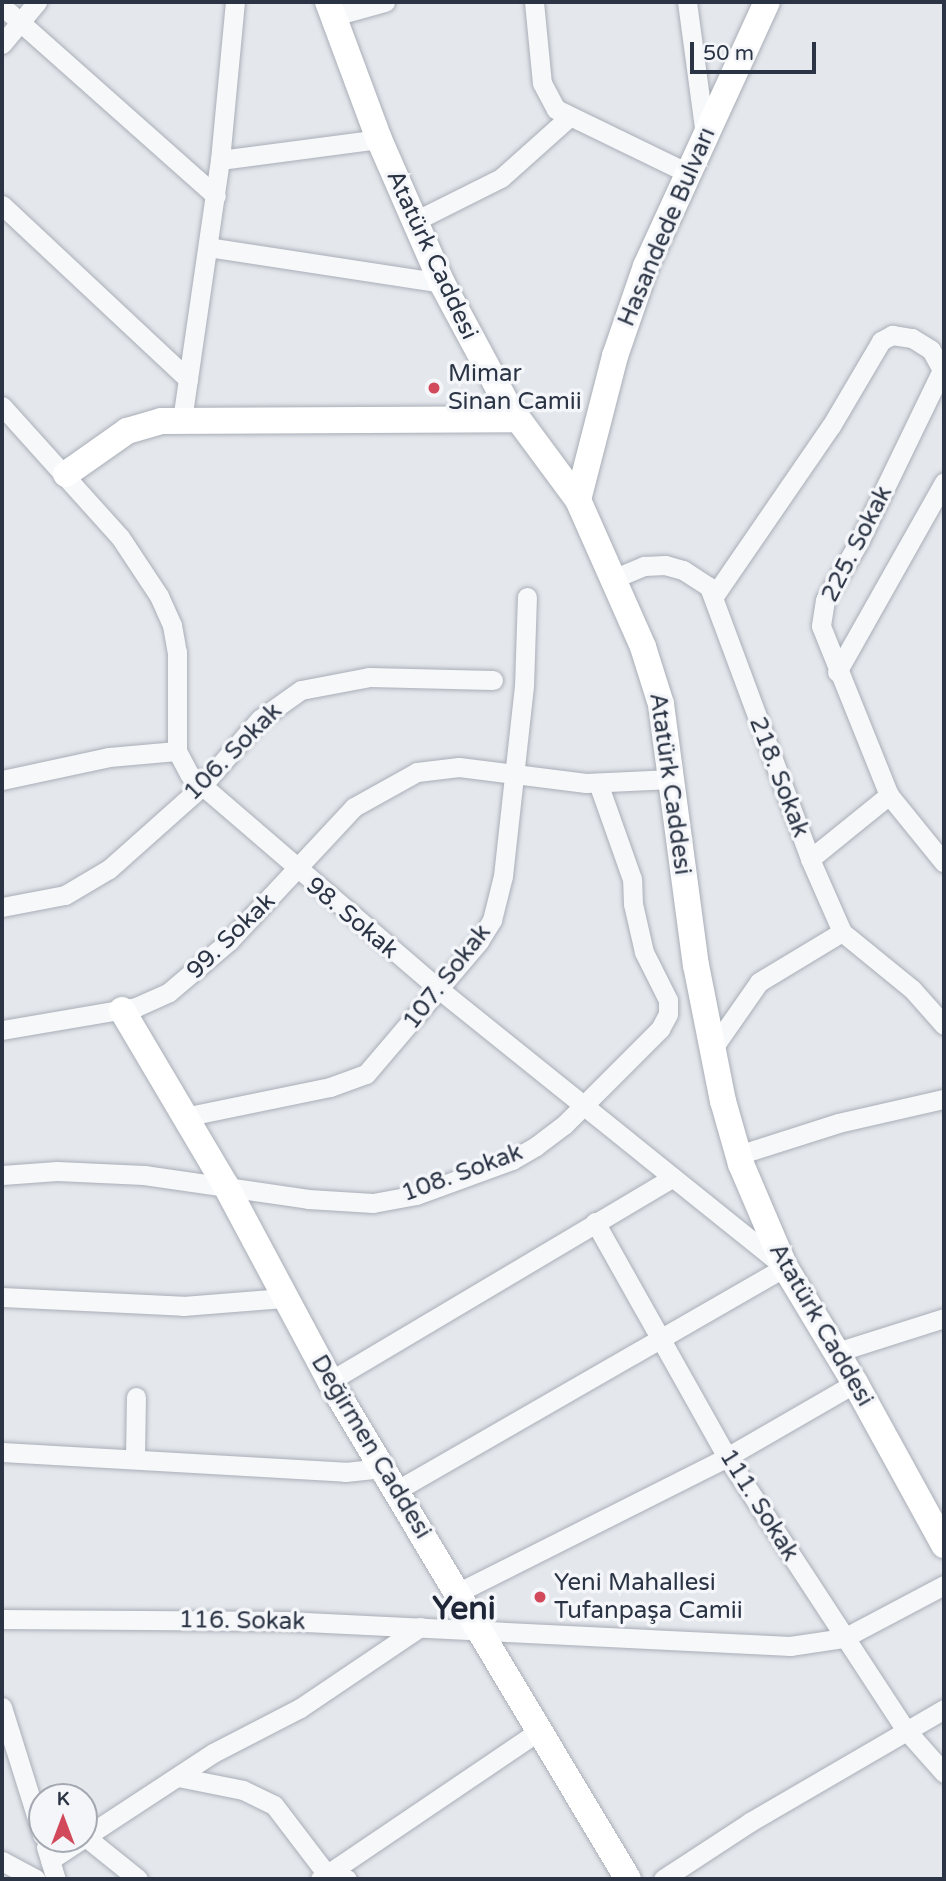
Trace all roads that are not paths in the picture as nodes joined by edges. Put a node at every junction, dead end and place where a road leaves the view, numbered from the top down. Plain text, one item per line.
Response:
1 (37, 2) edge
2 (235, 2) edge
3 (385, 2) edge
4 (534, 2) edge
5 (687, 2) edge
6 (767, 2) edge
7 (2, 6) edge
8 (331, 9) edge
9 (20, 22) junction
10 (2, 44) edge
11 (568, 118) junction
12 (705, 136) junction
13 (379, 139) junction
14 (220, 160) junction
15 (688, 173) junction
16 (216, 196) junction
17 (2, 205) edge
18 (413, 222) junction
19 (208, 247) junction
20 (442, 283) junction
21 (188, 379) junction
22 (2, 406) edge
23 (517, 419) junction
24 (182, 420) junction
25 (66, 474) junction
26 (944, 482) edge
27 (578, 500) junction
28 (613, 579) junction
29 (714, 596) junction
30 (527, 597) dead end
31 (837, 672) junction
32 (493, 680) dead end
33 (177, 751) junction
34 (513, 776) junction
35 (672, 779) junction
36 (2, 780) edge
37 (598, 783) junction
38 (201, 786) junction
39 (889, 795) junction
40 (810, 859) junction
41 (944, 863) edge
42 (297, 872) junction
43 (2, 907) edge
44 (842, 932) junction
45 (440, 990) junction
46 (122, 1010) junction
47 (944, 1025) edge
48 (2, 1030) edge
49 (713, 1048) junction
50 (944, 1099) edge
51 (582, 1106) junction
52 (184, 1118) junction
53 (738, 1155) junction
54 (2, 1175) edge
55 (672, 1178) junction
56 (226, 1186) junction
57 (595, 1223) junction
58 (785, 1267) junction
59 (2, 1297) edge
60 (284, 1298) junction
61 (944, 1318) edge
62 (659, 1335) junction
63 (837, 1352) junction
64 (330, 1381) junction
65 (855, 1383) junction
66 (136, 1397) dead end
67 (2, 1452) edge
68 (727, 1457) junction
69 (135, 1458) junction
70 (381, 1468) junction
71 (395, 1490) junction
72 (944, 1545) edge
73 (944, 1585) edge
74 (460, 1592) junction
75 (2, 1619) edge
76 (420, 1627) junction
77 (483, 1630) junction
78 (844, 1638) junction
79 (2, 1707) edge
80 (944, 1709) edge
81 (540, 1730) junction
82 (905, 1730) junction
83 (944, 1773) edge
84 (178, 1777) junction
85 (28, 1789) edge
86 (98, 1831) edge
87 (98, 1847) edge
88 (48, 1853) edge
89 (62, 1853) edge
90 (50, 1860) junction
91 (2, 1861) edge
92 (323, 1876) edge
93 (36, 1879) edge
94 (56, 1879) edge
95 (138, 1879) edge
96 (346, 1879) edge
97 (628, 1879) edge
98 (663, 1879) edge

1 - 9 street
2 - 14 street
3 - 8 street
4 - 11 street
5 - 12 street
6 - 12 street, Hasandede Bulvarı
7 - 9 street
8 - 13 street, Atatürk Caddesi
9 - 10 street
9 - 16 street
11 - 15 street
11 - 18 street
12 - 15 street, Hasandede Bulvarı
13 - 14 street
13 - 18 street, Atatürk Caddesi
14 - 16 street
15 - 27 street, Hasandede Bulvarı
16 - 19 street
17 - 21 street
18 - 20 street, Atatürk Caddesi
19 - 20 street
19 - 21 street
20 - 23 street, Atatürk Caddesi
21 - 24 street
22 - 25 street
23 - 24 street
23 - 27 street, Atatürk Caddesi
24 - 25 street
25 - 33 street
26 - 31 street
27 - 28 street, Atatürk Caddesi
28 - 29 street
28 - 35 street, Atatürk Caddesi
29 - 31 street, 225. Sokak
29 - 40 street, 218. Sokak
30 - 34 street, 107. Sokak
31 - 39 street, 225. Sokak
32 - 38 street, 106. Sokak
33 - 36 street
33 - 38 street, 98. Sokak
34 - 37 street, 99. Sokak
34 - 42 street, 99. Sokak
34 - 45 street, 107. Sokak
35 - 37 street, 99. Sokak
35 - 49 street, Atatürk Caddesi
37 - 51 street, 108. Sokak
38 - 42 street, 98. Sokak
38 - 43 street, 106. Sokak
39 - 40 street
39 - 41 street, 225. Sokak
40 - 44 street, 218. Sokak
42 - 45 street, 98. Sokak
42 - 46 street, 99. Sokak
44 - 47 street, 218. Sokak
44 - 49 street
45 - 51 street, 98. Sokak
45 - 52 street, 107. Sokak
46 - 48 street, 99. Sokak
46 - 52 street, Değirmen Caddesi
49 - 53 street, Atatürk Caddesi
50 - 53 street
51 - 55 street, 98. Sokak
51 - 56 street, 108. Sokak
52 - 56 street, Değirmen Caddesi
53 - 58 street, Atatürk Caddesi
54 - 56 street, 108. Sokak
55 - 57 street
55 - 58 street, 98. Sokak
56 - 60 street, Değirmen Caddesi
57 - 62 street, 111. Sokak
57 - 64 street
58 - 62 street
58 - 63 street, Atatürk Caddesi
59 - 60 street
60 - 64 street, Değirmen Caddesi
61 - 63 street
62 - 68 street, 111. Sokak
62 - 71 street
63 - 65 street, Atatürk Caddesi
64 - 70 street, Değirmen Caddesi
65 - 68 street
65 - 72 street, Atatürk Caddesi
66 - 69 street
67 - 69 street
68 - 74 street
68 - 78 street, 111. Sokak
69 - 70 street
70 - 71 street, Değirmen Caddesi
71 - 74 street, Değirmen Caddesi
73 - 78 street, 116. Sokak
74 - 77 street, Değirmen Caddesi
75 - 76 street, 116. Sokak
76 - 77 street, 116. Sokak
76 - 84 street
77 - 78 street, 116. Sokak
77 - 81 street, Değirmen Caddesi
78 - 82 street, 111. Sokak
79 - 85 street
80 - 82 street
81 - 92 street
81 - 97 street, Değirmen Caddesi
82 - 83 street, 111. Sokak
82 - 98 street
84 - 86 street
84 - 92 street
87 - 95 street
88 - 90 street
89 - 90 street
90 - 94 street
91 - 93 street
92 - 96 street

